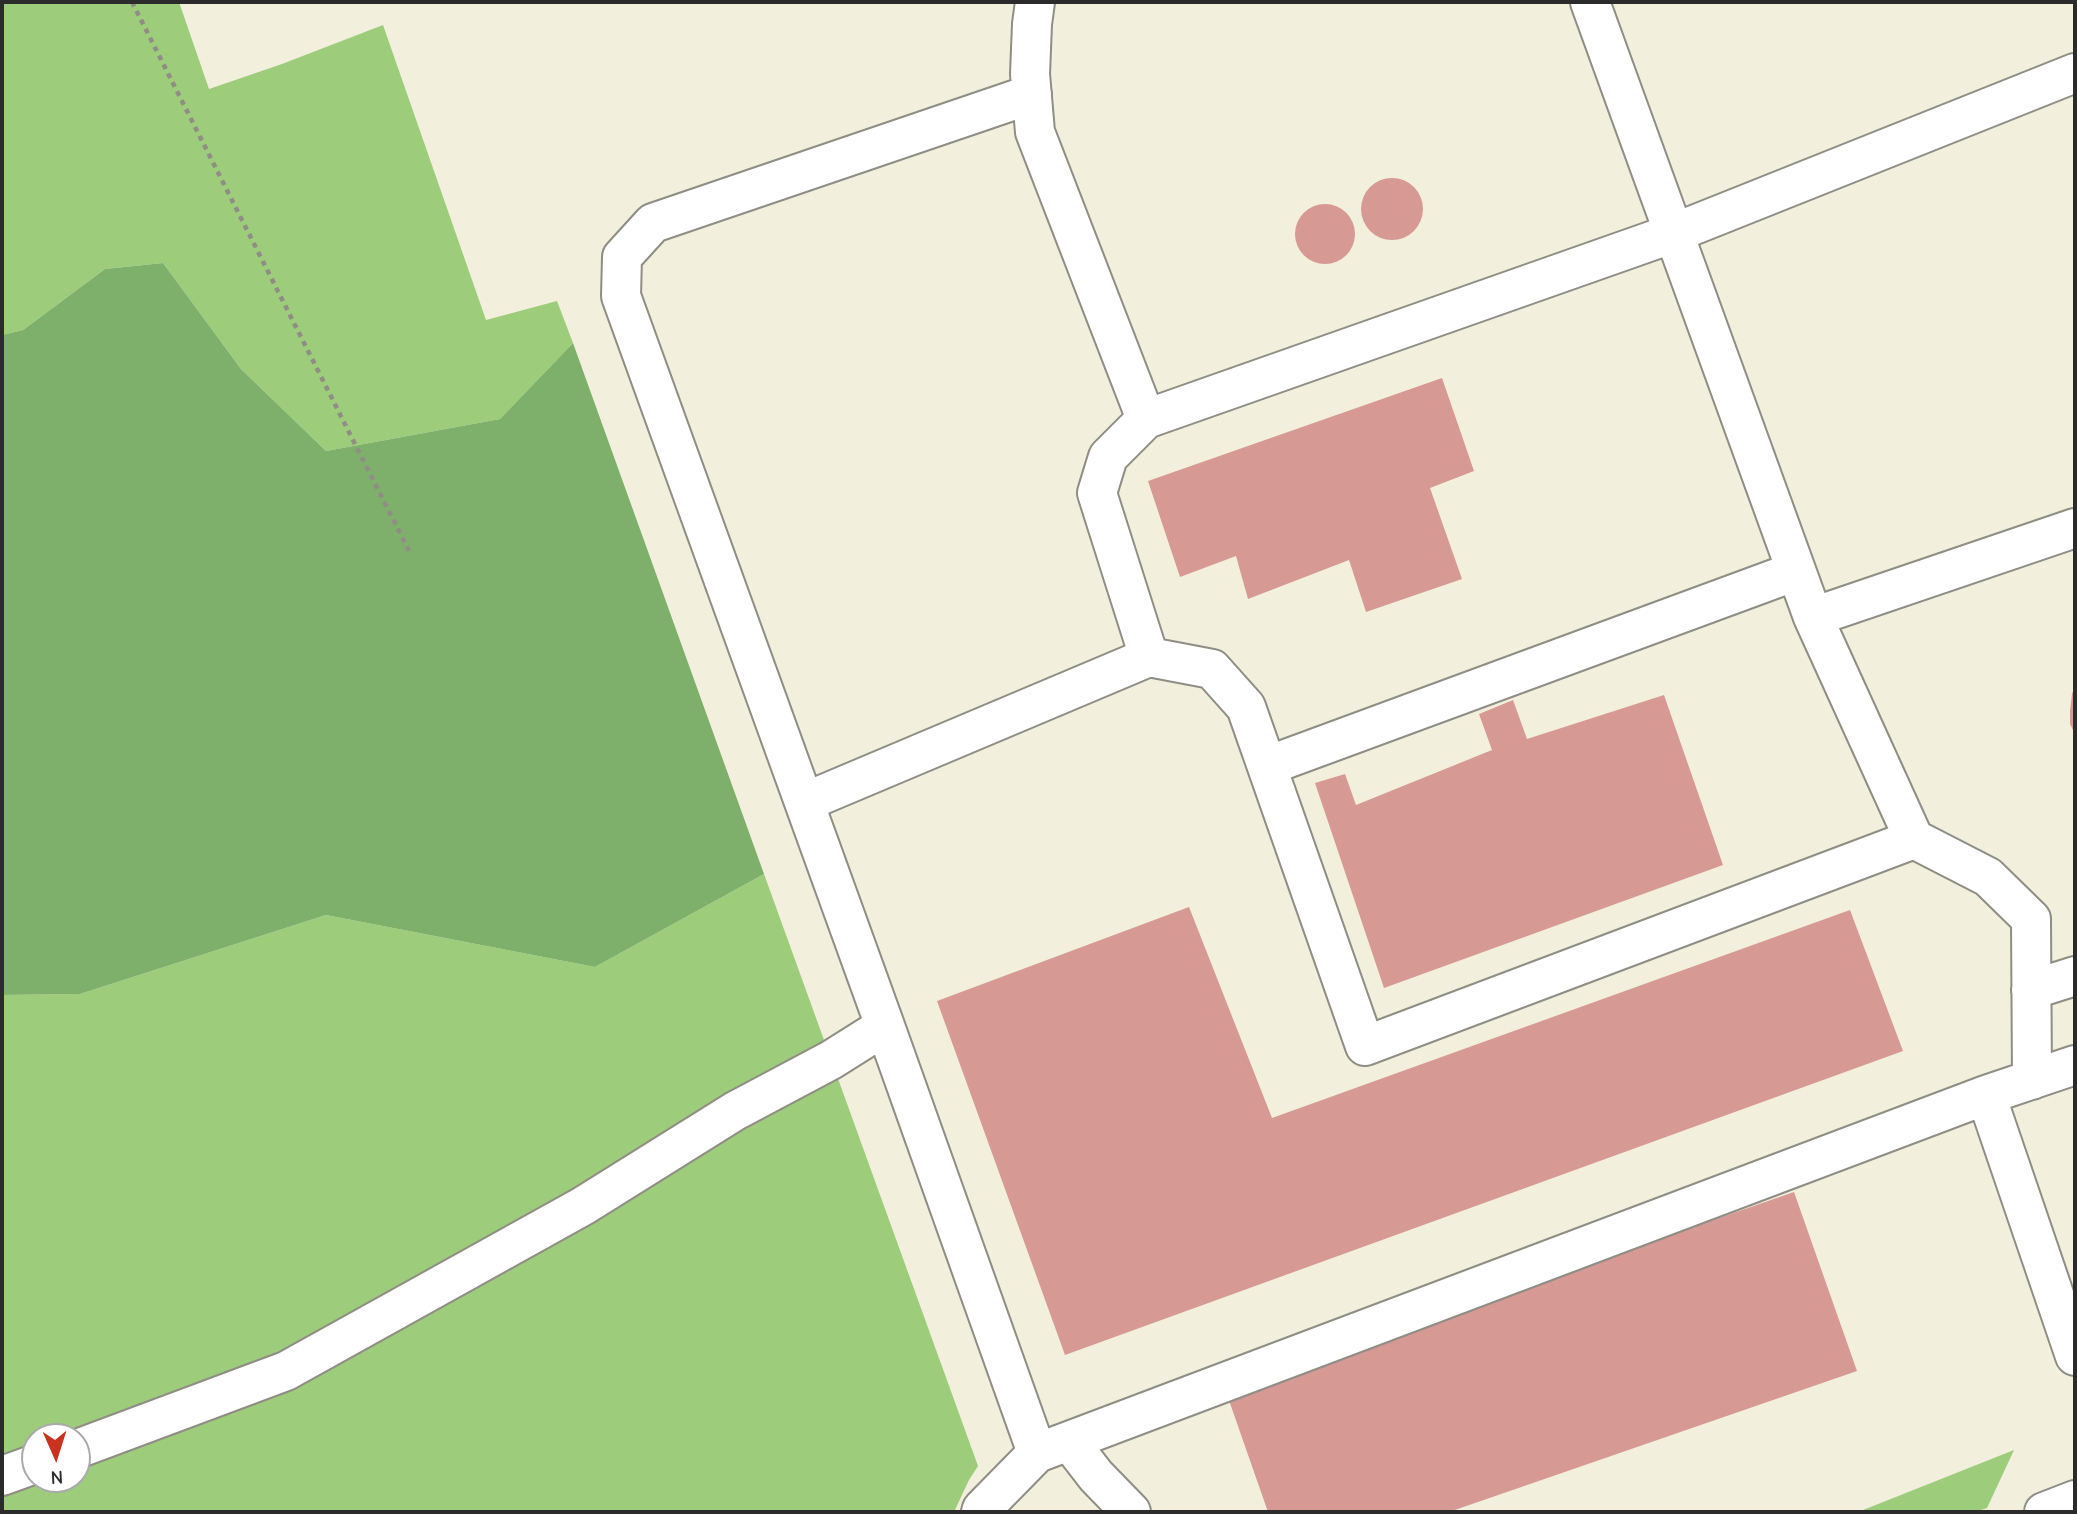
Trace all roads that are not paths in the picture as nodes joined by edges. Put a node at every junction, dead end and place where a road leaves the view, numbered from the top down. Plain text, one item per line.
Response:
1 (1035, 2) edge
2 (1590, 2) edge
3 (2075, 73) edge
4 (1031, 94) junction
5 (1674, 233) junction
6 (1146, 419) junction
7 (2075, 528) edge
8 (1796, 571) junction
9 (1813, 617) junction
10 (1149, 657) junction
11 (1267, 766) junction
12 (804, 802) junction
13 (1914, 839) junction
14 (2075, 976) edge
15 (2031, 990) junction
16 (885, 1026) junction
17 (2075, 1065) edge
18 (2032, 1080) junction
19 (1986, 1096) junction
20 (2075, 1356) edge
21 (91, 1444) edge
22 (1053, 1447) junction
23 (21, 1469) edge
24 (2, 1476) edge
25 (2075, 1500) edge
26 (981, 1512) edge
27 (1131, 1512) edge
28 (2044, 1512) edge

1 - 4 lane
2 - 5 lane
3 - 5 lane
4 - 6 lane
4 - 12 lane
5 - 6 lane
5 - 8 lane
6 - 10 lane
7 - 9 lane
8 - 9 lane
8 - 11 lane
9 - 13 lane
10 - 11 lane
10 - 12 lane
11 - 13 lane
12 - 16 lane
13 - 15 lane
14 - 15 lane
15 - 18 lane
16 - 21 lane
16 - 22 lane
17 - 18 lane
18 - 19 lane
19 - 20 lane
19 - 22 lane
22 - 26 lane
22 - 27 lane
23 - 24 lane
25 - 28 lane

